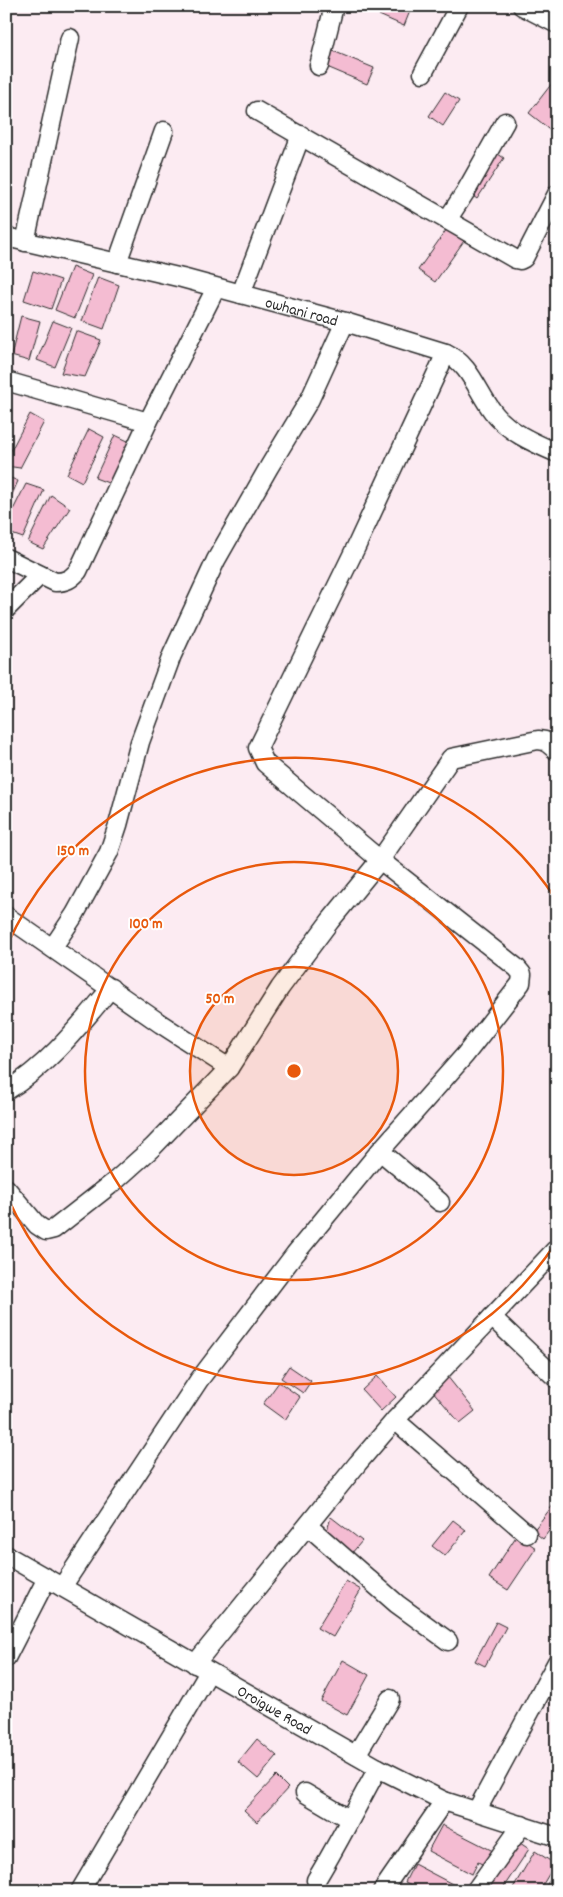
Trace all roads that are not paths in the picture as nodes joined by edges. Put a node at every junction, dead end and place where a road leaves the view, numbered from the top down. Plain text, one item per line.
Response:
1 (334, 6) edge
2 (459, 6) edge
3 (525, 7) edge
4 (557, 24) edge
5 (70, 38) dead end
6 (319, 66) dead end
7 (423, 73) dead end
8 (258, 111) dead end
9 (504, 122) dead end
10 (164, 131) dead end
11 (301, 135) junction
12 (557, 194) edge
13 (447, 220) junction
14 (549, 226) edge
15 (6, 238) edge
16 (25, 242) junction
17 (117, 263) junction
18 (216, 288) junction
19 (241, 294) junction
20 (346, 322) junction
21 (446, 353) junction
22 (6, 381) edge
23 (148, 422) junction
24 (557, 453) edge
25 (6, 558) edge
26 (40, 575) junction
27 (6, 609) edge
28 (557, 751) edge
29 (380, 860) junction
30 (6, 916) edge
31 (53, 947) junction
32 (111, 988) junction
33 (228, 1068) junction
34 (6, 1092) edge
35 (380, 1151) junction
36 (6, 1188) edge
37 (440, 1202) dead end
38 (557, 1248) edge
39 (492, 1317) junction
40 (557, 1379) edge
41 (395, 1420) junction
42 (308, 1526) junction
43 (527, 1534) dead end
44 (6, 1556) edge
45 (54, 1582) junction
46 (448, 1641) dead end
47 (6, 1658) edge
48 (557, 1662) edge
49 (202, 1668) junction
50 (390, 1699) dead end
51 (356, 1755) junction
52 (378, 1768) junction
53 (305, 1793) dead end
54 (444, 1801) junction
55 (477, 1810) junction
56 (349, 1819) junction
57 (522, 1825) junction
58 (557, 1837) edge
59 (316, 1880) dead end
60 (80, 1891) edge
61 (382, 1891) edge
62 (476, 1891) edge

1 - 6 street
2 - 7 street
3 - 4 street
5 - 16 street
8 - 11 street
9 - 13 street
10 - 17 street
11 - 13 street
11 - 19 street
12 - 14 street
13 - 14 street
15 - 16 street, owhani road
16 - 17 street, owhani road
17 - 18 street, owhani road
18 - 19 street, owhani road
18 - 23 street
19 - 20 street, owhani road
20 - 21 street, owhani road
20 - 31 street
21 - 24 street, owhani road
21 - 29 street
22 - 23 street
23 - 26 street
25 - 26 street
26 - 27 street
28 - 29 street
29 - 33 street
29 - 35 street
30 - 31 street
31 - 32 street
32 - 33 street
32 - 34 street
33 - 36 street
35 - 37 street
35 - 45 street
38 - 39 street
39 - 40 street
39 - 41 street
41 - 42 street
41 - 43 street
42 - 46 street
42 - 49 street
44 - 45 street, Oroigwe Road
45 - 47 street
45 - 49 street, Oroigwe Road
48 - 55 street
49 - 51 street, Oroigwe Road
49 - 60 street
50 - 51 street
51 - 52 street, Oroigwe Road
52 - 54 street, Oroigwe Road
52 - 56 street
53 - 56 street
54 - 55 street, Oroigwe Road
54 - 61 street
55 - 57 street, Oroigwe Road
56 - 59 street
57 - 58 street, Oroigwe Road
57 - 62 street

